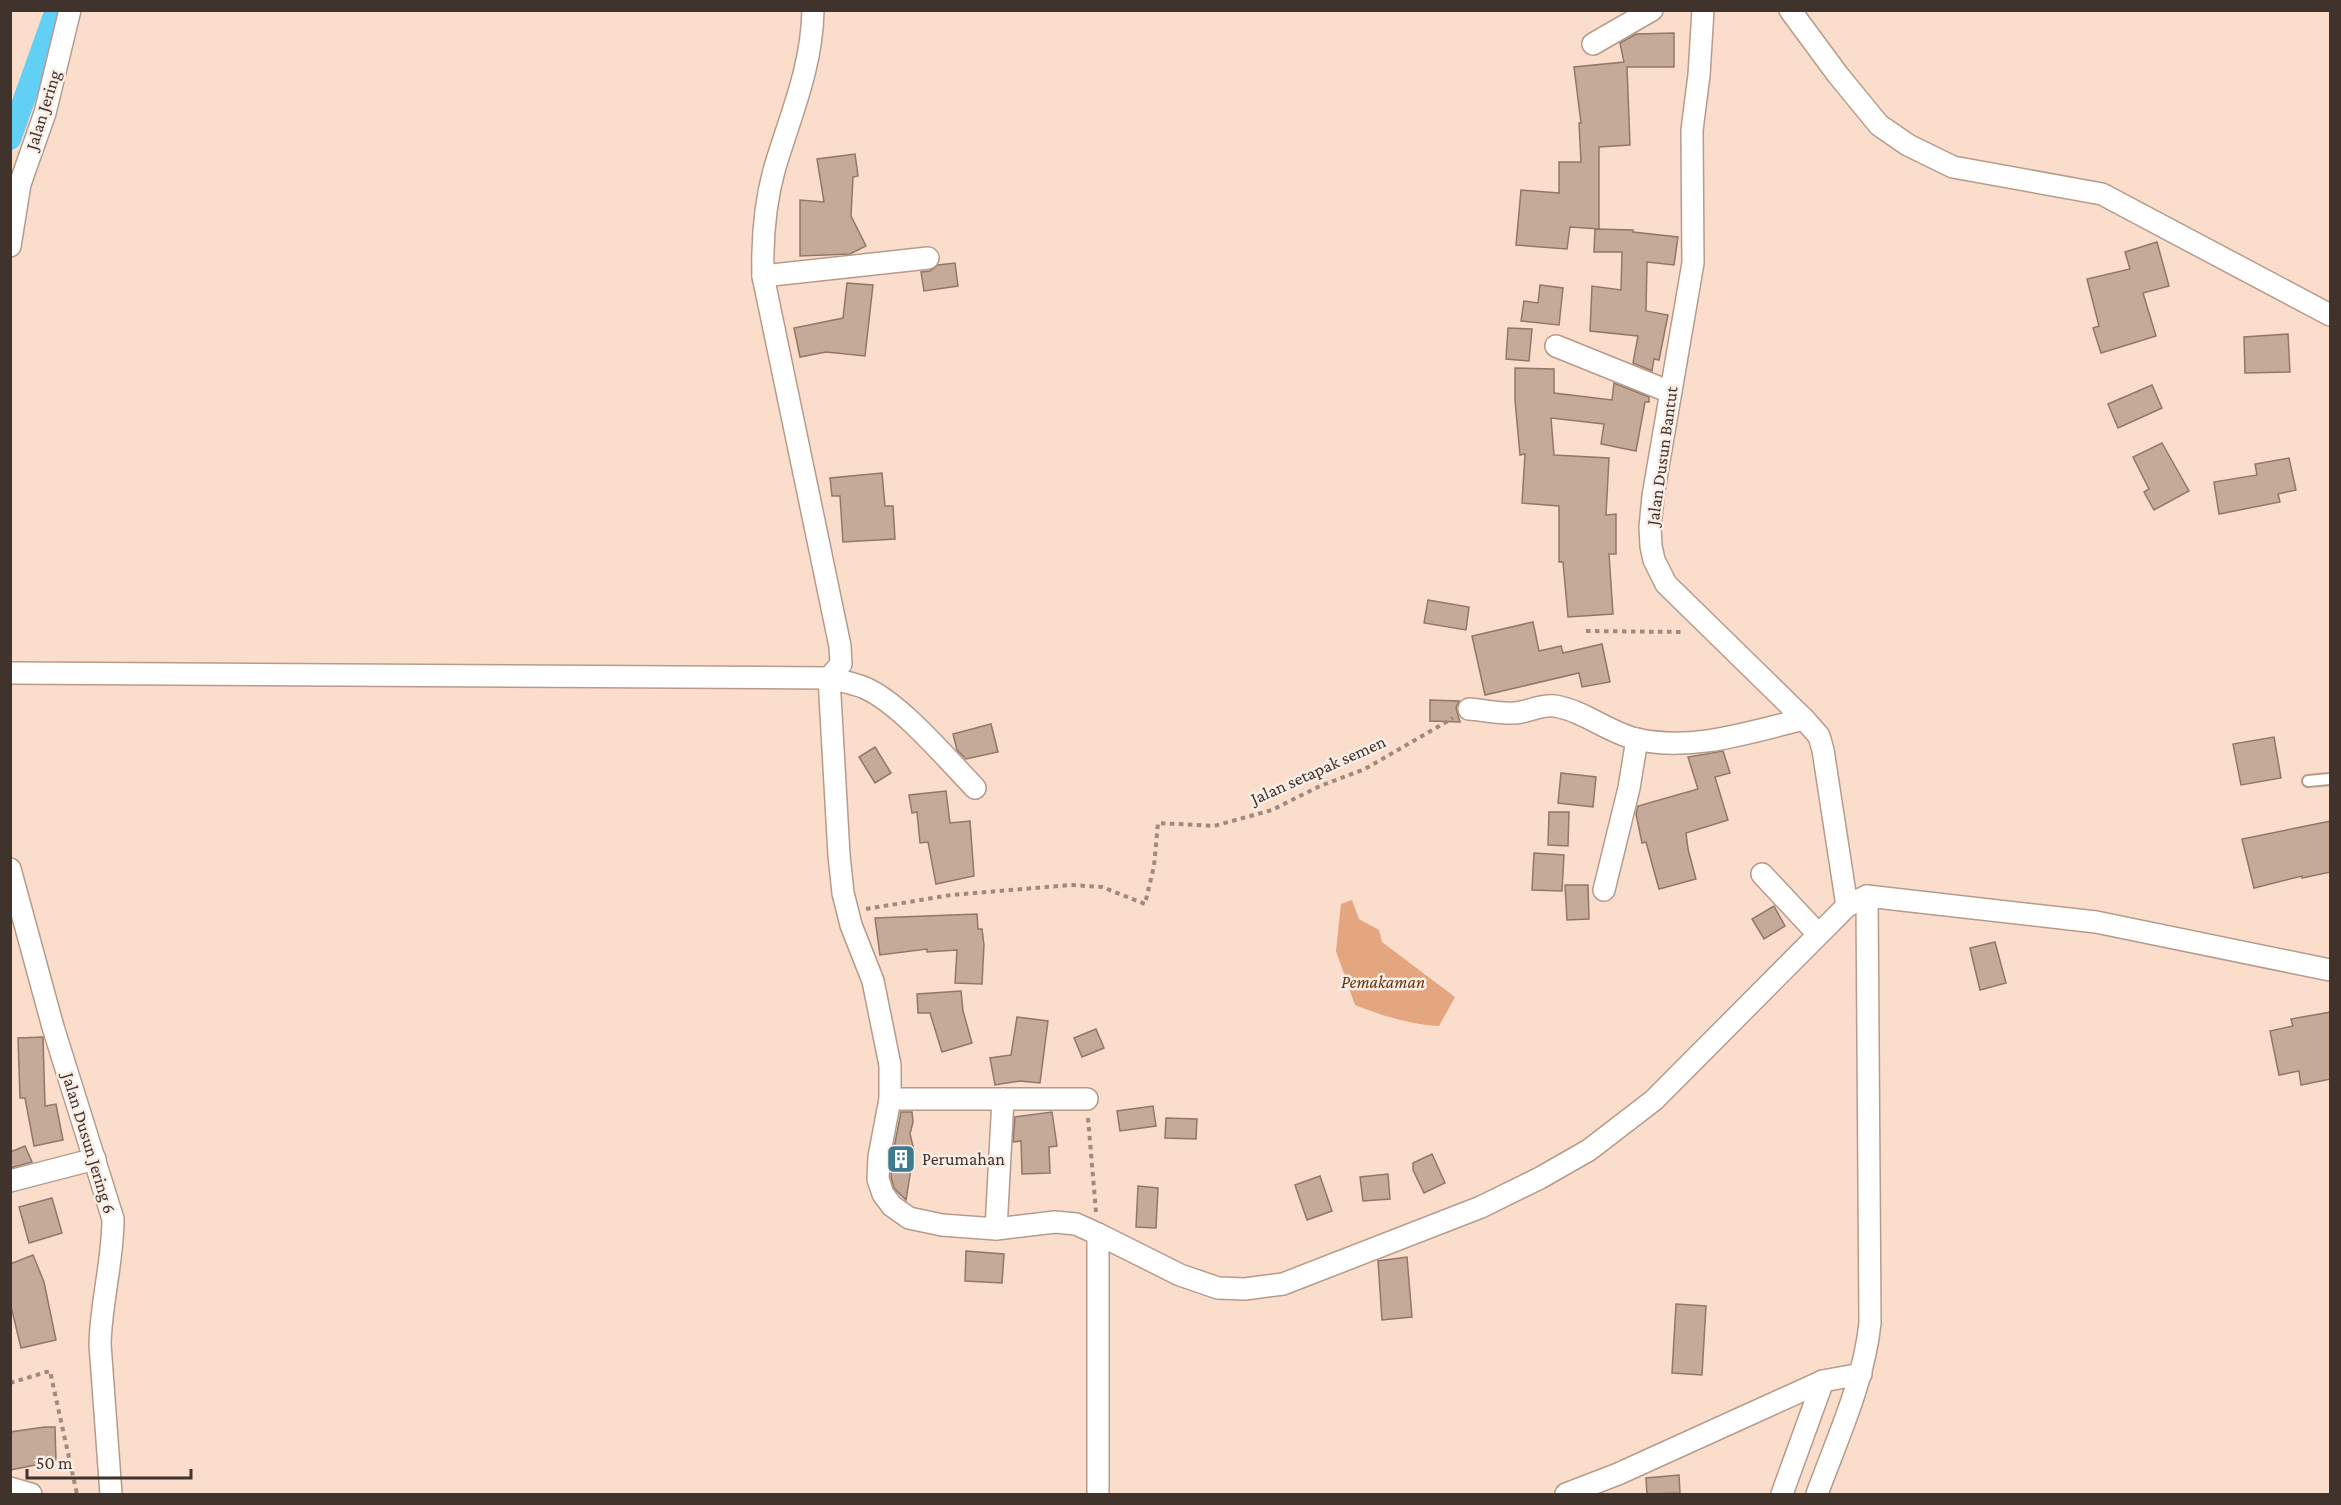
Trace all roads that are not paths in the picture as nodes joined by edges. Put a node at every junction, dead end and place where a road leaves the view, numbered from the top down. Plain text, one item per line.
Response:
1 (70, 10) edge
2 (813, 10) edge
3 (1652, 10) edge
4 (1703, 10) edge
5 (1790, 10) edge
6 (1593, 44) dead end
7 (10, 246) edge
8 (928, 258) dead end
9 (763, 276) junction
10 (2331, 315) edge
11 (1556, 346) dead end
12 (1670, 392) junction
13 (10, 673) edge
14 (829, 678) junction
15 (1469, 708) road end
16 (1804, 719) junction
17 (1637, 739) junction
18 (2331, 779) edge
19 (2308, 781) dead end
20 (975, 788) dead end
21 (10, 868) edge
22 (1762, 874) dead end
23 (1604, 890) dead end
24 (1867, 896) junction
25 (1847, 906) junction
26 (1818, 934) junction
27 (2331, 970) edge
28 (890, 1099) junction
29 (1003, 1099) junction
30 (1087, 1099) road end
31 (95, 1159) junction
32 (10, 1181) edge
33 (996, 1229) junction
34 (1098, 1234) junction
35 (1854, 1375) junction
36 (1823, 1381) junction
37 (10, 1488) edge
38 (31, 1494) edge
39 (111, 1494) edge
40 (1098, 1494) edge
41 (1566, 1494) edge
42 (1782, 1494) edge
43 (1817, 1494) edge

1 - 7 street, Jalan Jering
2 - 9 street
3 - 6 street
4 - 12 street, Jalan Dusun Bantut
5 - 10 street
8 - 9 street
9 - 14 street
11 - 12 street
12 - 16 street, Jalan Dusun Bantut
13 - 14 street
14 - 20 street
14 - 28 street
15 - 17 street
16 - 17 street
16 - 25 street, Jalan Dusun Bantut
17 - 23 street
18 - 19 lane
21 - 31 street, Jalan Dusun Jering 6
22 - 26 street
24 - 25 street
24 - 27 street
24 - 35 street
25 - 26 street
26 - 34 street
28 - 29 street
28 - 33 street
29 - 30 street
29 - 33 street
31 - 32 street
31 - 39 street, Jalan Dusun Jering 6
33 - 34 street
34 - 40 street
35 - 36 street
35 - 43 street
36 - 41 street
36 - 42 street
37 - 38 street

